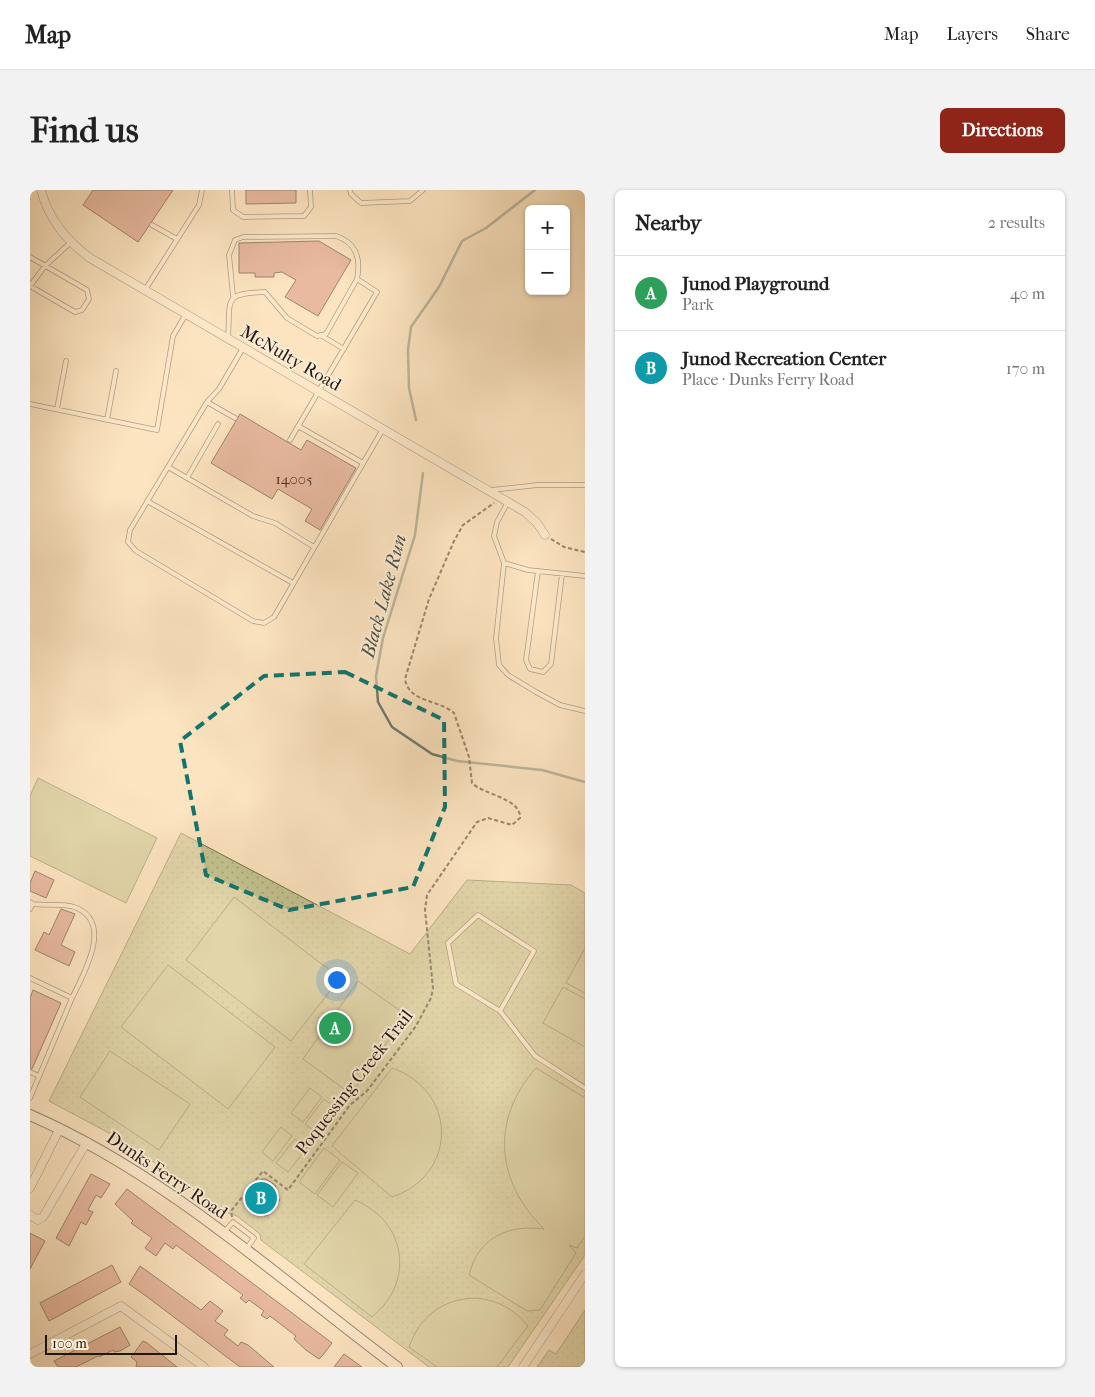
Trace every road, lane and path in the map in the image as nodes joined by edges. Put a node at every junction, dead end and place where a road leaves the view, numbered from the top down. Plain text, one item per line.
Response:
1 (41, 190) edge
2 (202, 190) edge
3 (232, 190) edge
4 (310, 190) edge
5 (350, 190) edge
6 (422, 190) edge
7 (152, 224) dead end
8 (177, 240) junction
9 (70, 243) junction
10 (30, 257) edge
11 (45, 266) junction
12 (357, 279) junction
13 (30, 286) edge
14 (145, 290) junction
15 (233, 296) junction
16 (186, 314) junction
17 (322, 336) junction
18 (228, 339) junction
19 (243, 348) junction
20 (344, 349) junction
21 (66, 361) dead end
22 (116, 371) dead end
23 (320, 391) junction
24 (207, 402) junction
25 (30, 404) edge
26 (57, 409) junction
27 (235, 418) dead end
28 (107, 420) junction
29 (218, 424) dead end
30 (298, 426) junction
31 (383, 428) junction
32 (290, 440) dead end
33 (363, 463) junction
34 (168, 467) junction
35 (187, 478) junction
36 (585, 485) edge
37 (488, 490) junction
38 (147, 501) junction
39 (508, 502) junction
40 (492, 505) dead end
41 (545, 535) joint
42 (314, 547) junction
43 (585, 552) edge
44 (504, 563) junction
45 (538, 571) junction
46 (562, 574) junction
47 (585, 576) edge
48 (293, 583) junction
49 (585, 711) edge
50 (31, 903) edge
51 (30, 909) edge
52 (30, 978) edge
53 (72, 998) junction
54 (500, 1011) junction
55 (30, 1072) edge
56 (39, 1076) junction
57 (585, 1088) edge
58 (30, 1098) edge
59 (30, 1115) edge
60 (60, 1128) junction
61 (87, 1142) junction
62 (30, 1188) edge
63 (30, 1215) edge
64 (233, 1222) junction
65 (224, 1233) junction
66 (246, 1250) junction
67 (585, 1274) edge
68 (30, 1354) edge
69 (391, 1365) edge
70 (204, 1367) edge
71 (523, 1367) edge

1 - 9 street, McNulty Road
2 - 8 lane
3 - 4 lane
5 - 6 lane
7 - 8 lane
8 - 14 lane
9 - 11 lane
9 - 14 street, McNulty Road
10 - 11 lane
11 - 13 lane
11 - 13 lane
12 - 15 lane
12 - 17 lane
12 - 20 lane
14 - 16 street, McNulty Road
15 - 17 lane
15 - 18 lane
16 - 18 street, McNulty Road
16 - 28 lane
17 - 20 lane
18 - 19 street, McNulty Road
19 - 23 street, McNulty Road
19 - 24 lane
20 - 23 lane
21 - 26 lane
22 - 28 lane
23 - 30 lane
23 - 31 street, McNulty Road
24 - 27 lane
24 - 34 lane
25 - 26 lane
26 - 28 lane
29 - 35 lane
30 - 32 lane
30 - 33 lane
31 - 33 lane
31 - 37 street, McNulty Road
33 - 42 lane
34 - 35 lane
34 - 38 lane
35 - 42 lane
36 - 37 lane
37 - 39 street, McNulty Road
38 - 48 lane
38 - 48 lane
39 - 41 street, McNulty Road
39 - 44 lane
40 - 64 path, Poquessing Creek Trail
41 - 43 path
42 - 48 lane
44 - 45 lane
44 - 49 lane
45 - 46 lane
45 - 46 lane
46 - 47 lane
50 - 51 lane
50 - 53 lane
52 - 53 lane
53 - 56 lane
54 - 54 lane
54 - 57 lane
55 - 56 lane
56 - 58 lane
59 - 60 street, Dunks Ferry Road
60 - 61 street, Dunks Ferry Road
60 - 62 street
61 - 63 street
61 - 65 street, Dunks Ferry Road
64 - 65 lane
64 - 66 lane
65 - 66 street, Dunks Ferry Road
66 - 69 street, Dunks Ferry Road
67 - 71 street
68 - 70 street

